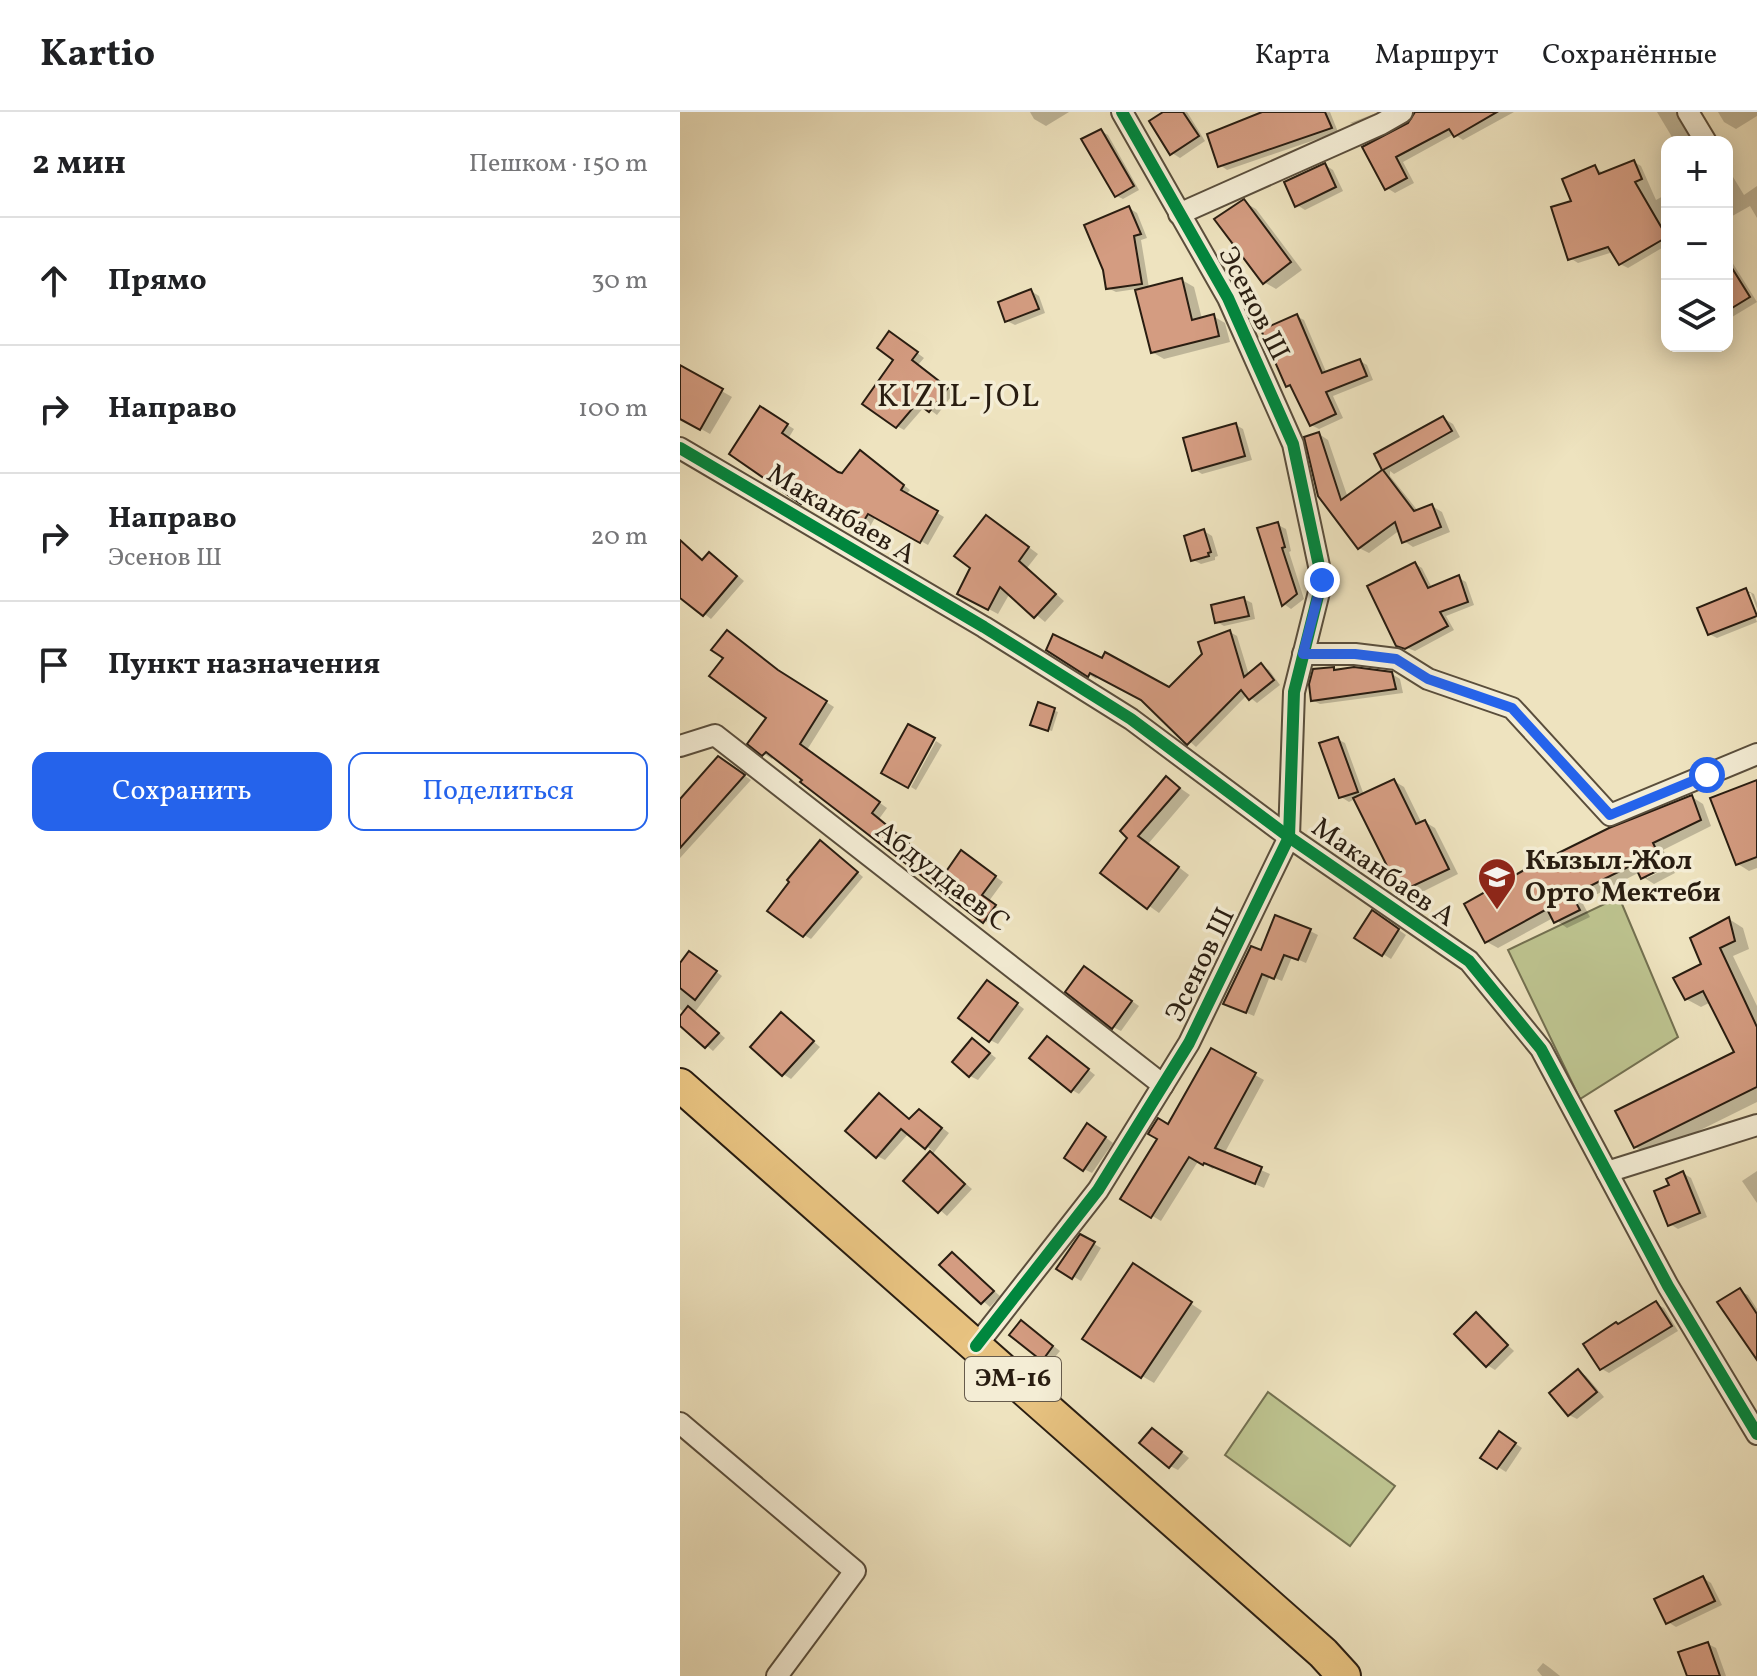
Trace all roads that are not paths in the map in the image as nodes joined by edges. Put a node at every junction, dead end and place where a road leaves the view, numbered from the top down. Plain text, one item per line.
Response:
1 (1122, 112) edge
2 (1402, 112) edge
3 (1688, 112) edge
4 (1702, 136) edge
5 (1179, 214) junction
6 (680, 448) edge
7 (1303, 654) junction
8 (680, 746) edge
9 (1757, 754) edge
10 (1289, 837) junction
11 (680, 1085) edge
12 (1163, 1085) junction
13 (1757, 1125) edge
14 (1607, 1172) junction
15 (976, 1346) junction
16 (680, 1423) edge
17 (1757, 1434) edge
18 (777, 1676) edge
19 (1344, 1676) edge

1 - 5 street, Эсенов Ш
2 - 5 street
3 - 4 street
5 - 7 street, Эсенов Ш
6 - 10 street, Маканбаев А
7 - 9 street
7 - 10 street, Эсенов Ш
8 - 12 street, Абдулдаев С
10 - 12 street, Эсенов Ш
10 - 14 street, Маканбаев А
11 - 15 highway, ЭМ-16
12 - 15 street, Эсенов Ш
13 - 14 street
14 - 17 street, Маканбаев А
15 - 19 highway, ЭМ-16
16 - 18 street

